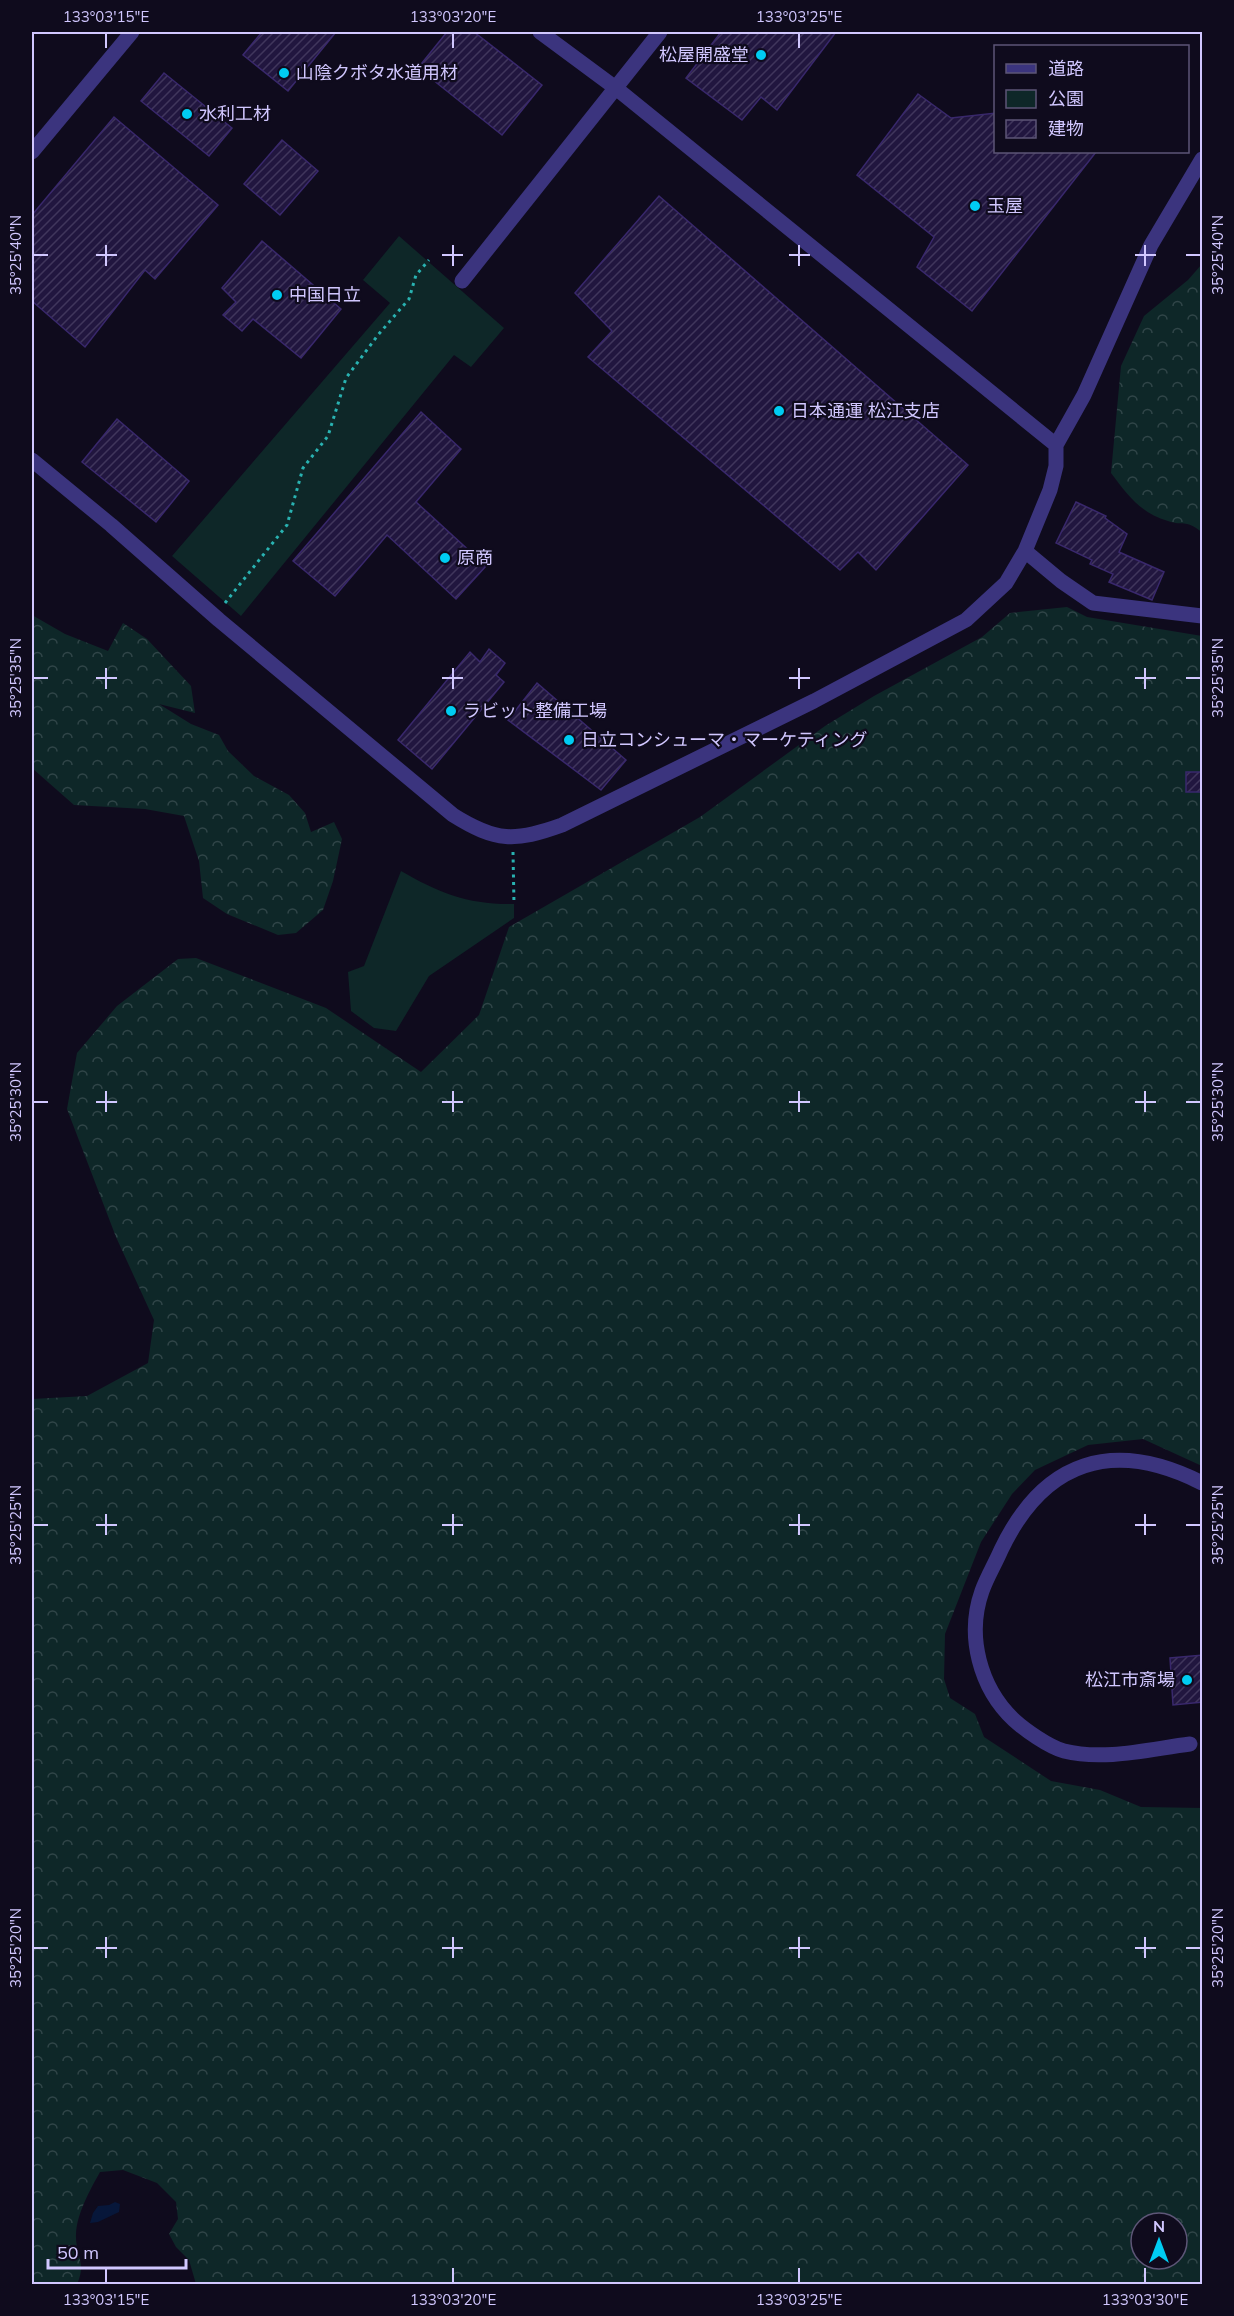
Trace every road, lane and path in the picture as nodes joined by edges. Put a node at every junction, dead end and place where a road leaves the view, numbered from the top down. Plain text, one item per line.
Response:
1 (132, 32) edge
2 (540, 32) edge
3 (660, 32) edge
4 (617, 89) junction
5 (32, 152) edge
6 (1203, 159) edge
7 (429, 260) dead end
8 (462, 281) dead end
9 (1056, 445) junction
10 (32, 460) edge
11 (1025, 551) junction
12 (221, 608) dead end
13 (1203, 616) edge
14 (513, 850) dead end
15 (514, 904) dead end
16 (1203, 1482) edge
17 (1190, 1744) dead end

1 - 5 street
2 - 4 street
3 - 4 street
4 - 8 street
4 - 9 street
6 - 9 street
7 - 12 path
9 - 11 street
10 - 11 street
11 - 13 street
14 - 15 path
16 - 17 street

